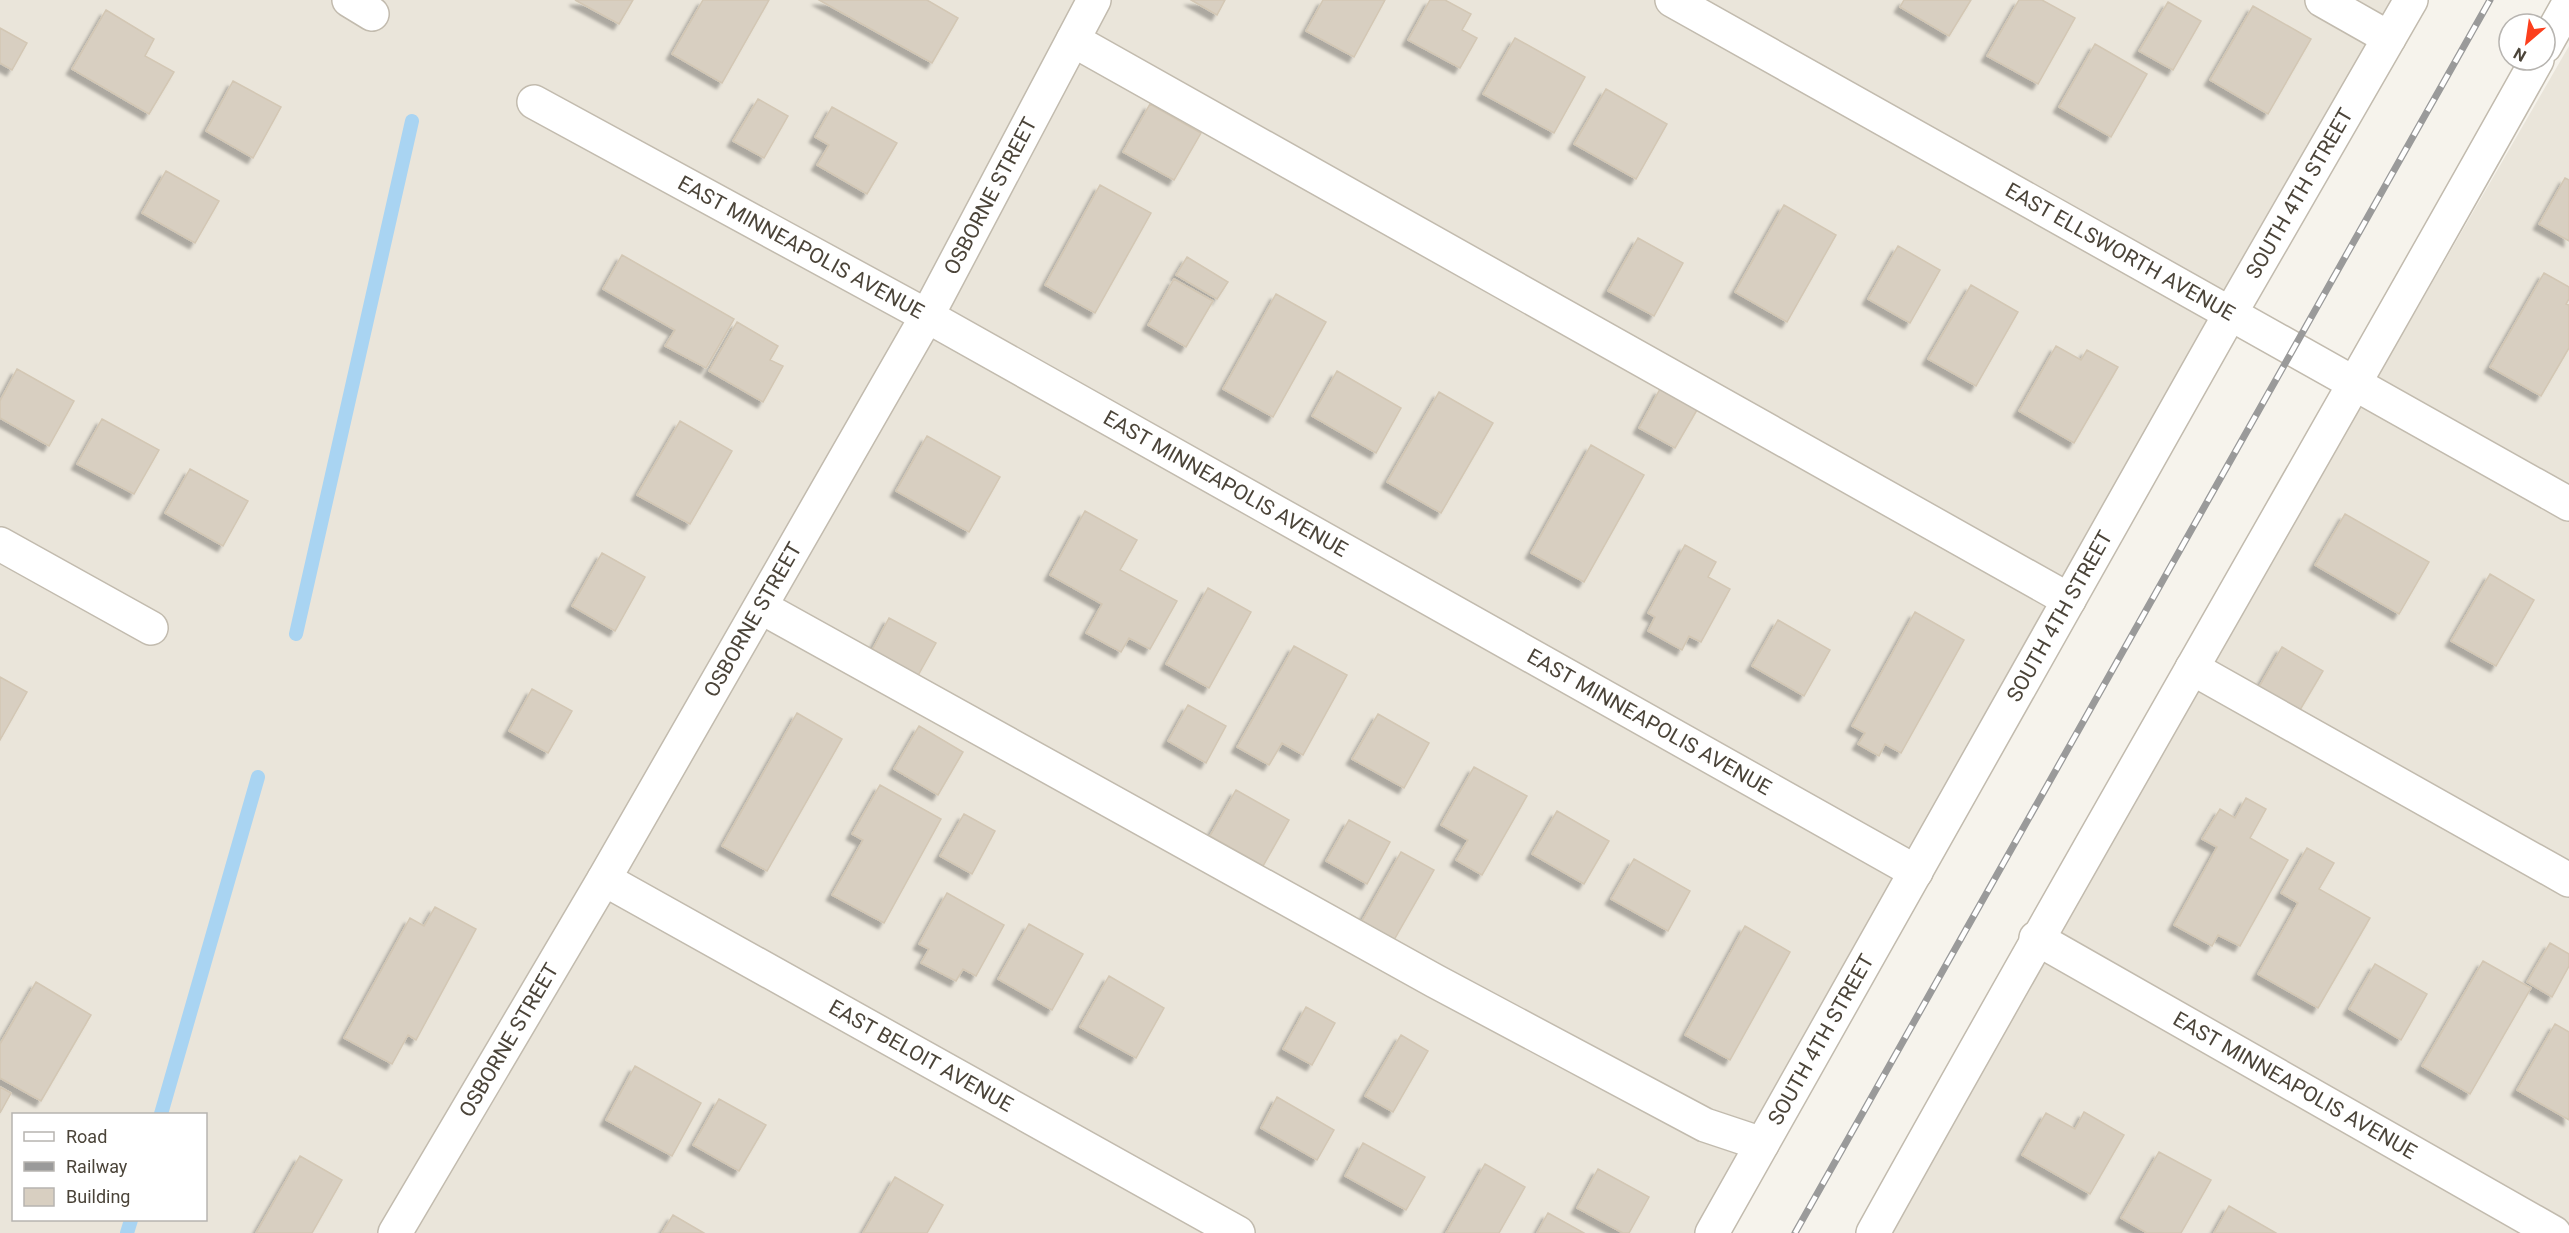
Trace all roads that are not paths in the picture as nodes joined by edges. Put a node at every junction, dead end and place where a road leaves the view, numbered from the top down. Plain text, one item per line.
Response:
1 (1094, 0) edge
2 (1672, 0) edge
3 (2322, 0) edge
4 (2411, 0) edge
5 (2569, 3) edge
6 (2557, 24) edge
7 (2389, 38) junction
8 (1073, 40) junction
9 (2530, 72) edge
10 (534, 102) dead end
11 (2230, 314) junction
12 (927, 316) junction
13 (2356, 384) junction
14 (2569, 504) edge
15 (0, 543) edge
16 (2069, 600) junction
17 (760, 606) junction
18 (151, 628) dead end
19 (2192, 668) junction
20 (1916, 872) junction
21 (604, 879) junction
22 (2569, 880) edge
23 (2036, 939) junction
24 (1762, 1144) junction
25 (395, 1233) edge
26 (1238, 1233) edge
27 (1712, 1233) edge
28 (1874, 1233) edge
29 (2554, 1233) edge

1 - 8 street, OSBORNE STREET
2 - 11 street, EAST ELLSWORTH AVENUE
3 - 7 street
4 - 7 street, SOUTH 4TH STREET
5 - 6 street
7 - 11 street, SOUTH 4TH STREET
8 - 12 street, OSBORNE STREET
8 - 16 street
9 - 13 street
10 - 12 street, EAST MINNEAPOLIS AVENUE
11 - 13 street, EAST ELLSWORTH AVENUE
11 - 16 street, SOUTH 4TH STREET
12 - 17 street, OSBORNE STREET
12 - 20 street, EAST MINNEAPOLIS AVENUE
13 - 14 street, EAST ELLSWORTH AVENUE
13 - 19 street
15 - 18 street
16 - 20 street, SOUTH 4TH STREET
17 - 21 street, OSBORNE STREET
17 - 24 street
19 - 22 street
19 - 23 street
20 - 24 street, SOUTH 4TH STREET
21 - 25 street, OSBORNE STREET
21 - 26 street, EAST BELOIT AVENUE
23 - 28 street
23 - 29 street, EAST MINNEAPOLIS AVENUE
24 - 27 street, SOUTH 4TH STREET

